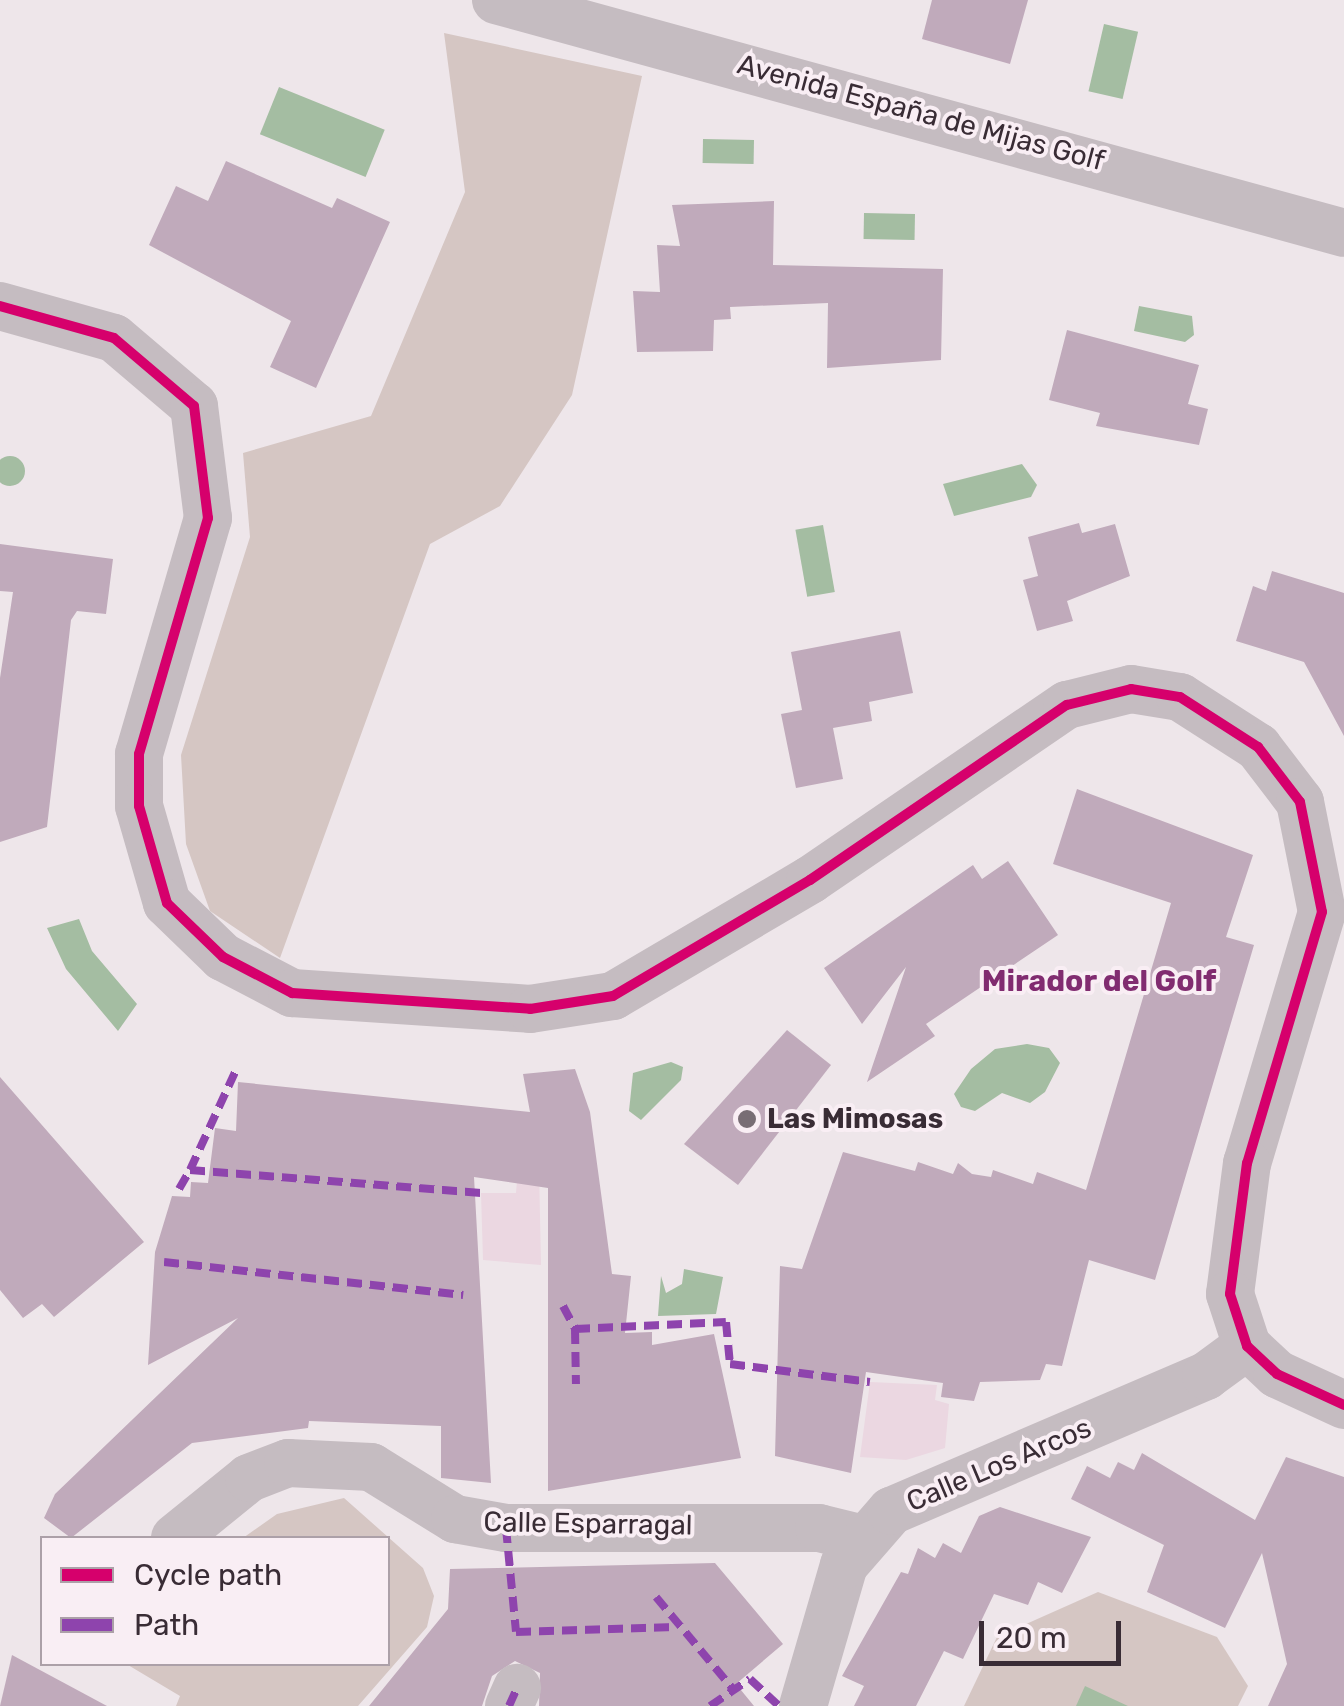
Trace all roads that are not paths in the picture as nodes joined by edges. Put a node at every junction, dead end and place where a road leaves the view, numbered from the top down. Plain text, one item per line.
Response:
1 (496, 0) edge
2 (623, 16) edge
3 (1344, 232) edge
4 (0, 306) edge
5 (1248, 1346) junction
6 (1344, 1405) edge
7 (177, 1536) edge
8 (860, 1538) junction
9 (803, 1706) edge

1 - 2 street, Avenida España de Mijas Golf
2 - 3 street, Avenida España de Mijas Golf
4 - 5 street
5 - 6 street
5 - 8 street, Calle Los Arcos
7 - 8 street, Calle Esparragal
8 - 9 street

